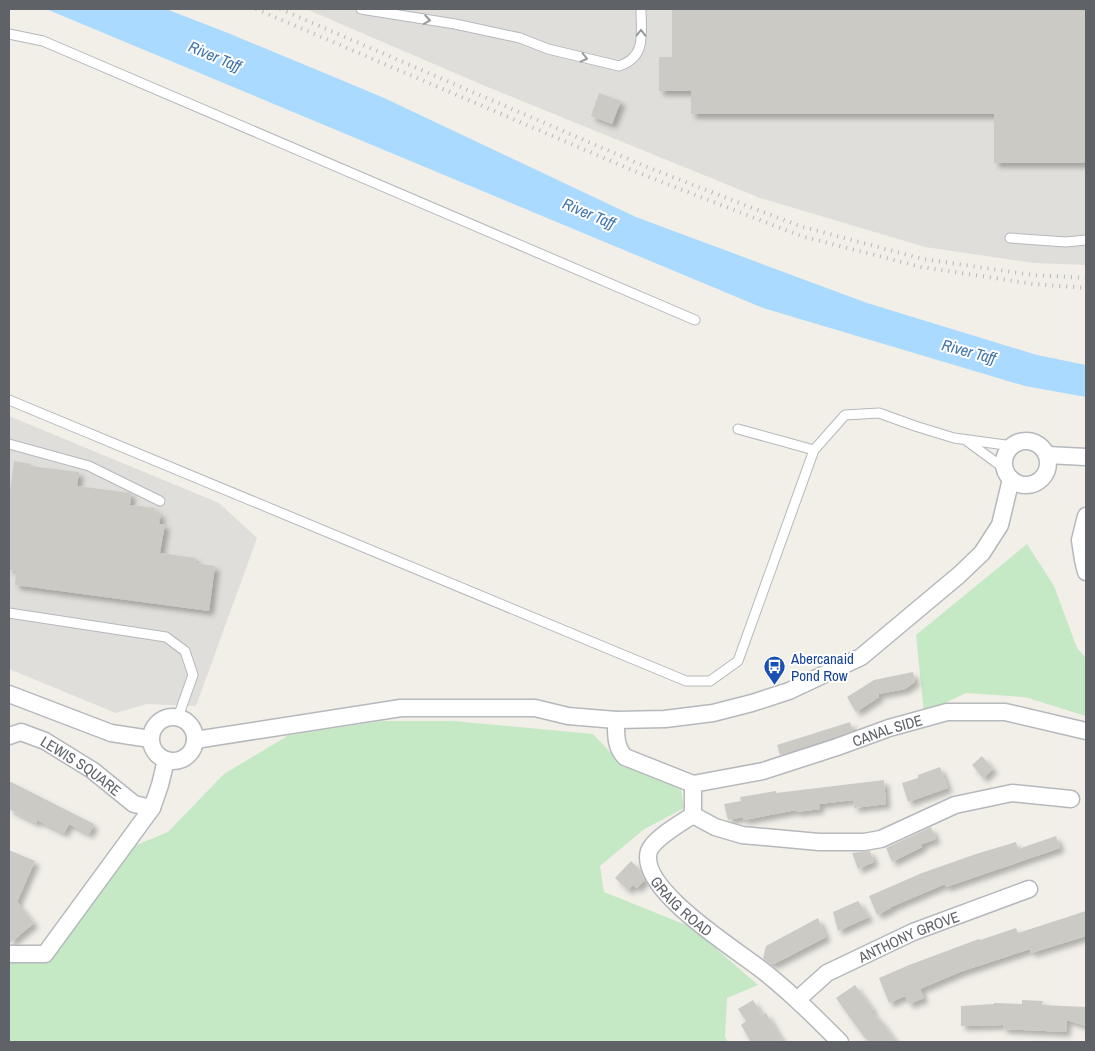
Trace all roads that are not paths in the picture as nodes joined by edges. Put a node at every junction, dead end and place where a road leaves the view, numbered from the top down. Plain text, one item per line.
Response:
1 (361, 9) edge
2 (641, 9) edge
3 (9, 34) edge
4 (1010, 238) dead end
5 (1086, 240) edge
6 (695, 320) dead end
7 (9, 400) edge
8 (738, 429) dead end
9 (967, 440) junction
10 (9, 444) edge
11 (1013, 446) junction
12 (814, 450) junction
13 (1047, 456) junction
14 (1086, 457) edge
15 (1008, 474) junction
16 (160, 501) dead end
17 (1086, 516) edge
18 (1086, 572) edge
19 (9, 613) edge
20 (9, 694) edge
21 (178, 717) junction
22 (616, 720) junction
23 (1086, 731) edge
24 (9, 736) edge
25 (150, 739) junction
26 (195, 740) junction
27 (166, 760) junction
28 (692, 784) junction
29 (1071, 799) dead end
30 (152, 808) junction
31 (693, 815) junction
32 (1029, 889) dead end
33 (9, 954) edge
34 (797, 1000) junction
35 (840, 1042) edge

1 -> 2 lane
3 - 6 lane
4 - 5 lane
7 - 12 lane
8 - 12 lane
9 - 11 lane
9 - 12 lane
9 - 15 lane
10 - 16 lane
11 - 13 street
11 - 15 street
13 - 14 street
13 - 15 street
15 - 22 street
17 - 18 street
19 - 21 lane
20 - 25 street
21 - 25 street
21 - 26 street
22 - 26 street
22 - 28 street
23 - 28 street, CANAL SIDE
24 - 30 street, LEWIS SQUARE
25 - 27 street
26 - 27 street
27 - 30 street
28 - 31 street
29 - 31 street
30 - 33 street
31 - 34 street, GRAIG ROAD
32 - 34 street, ANTHONY GROVE
34 - 35 street, GRAIG ROAD

